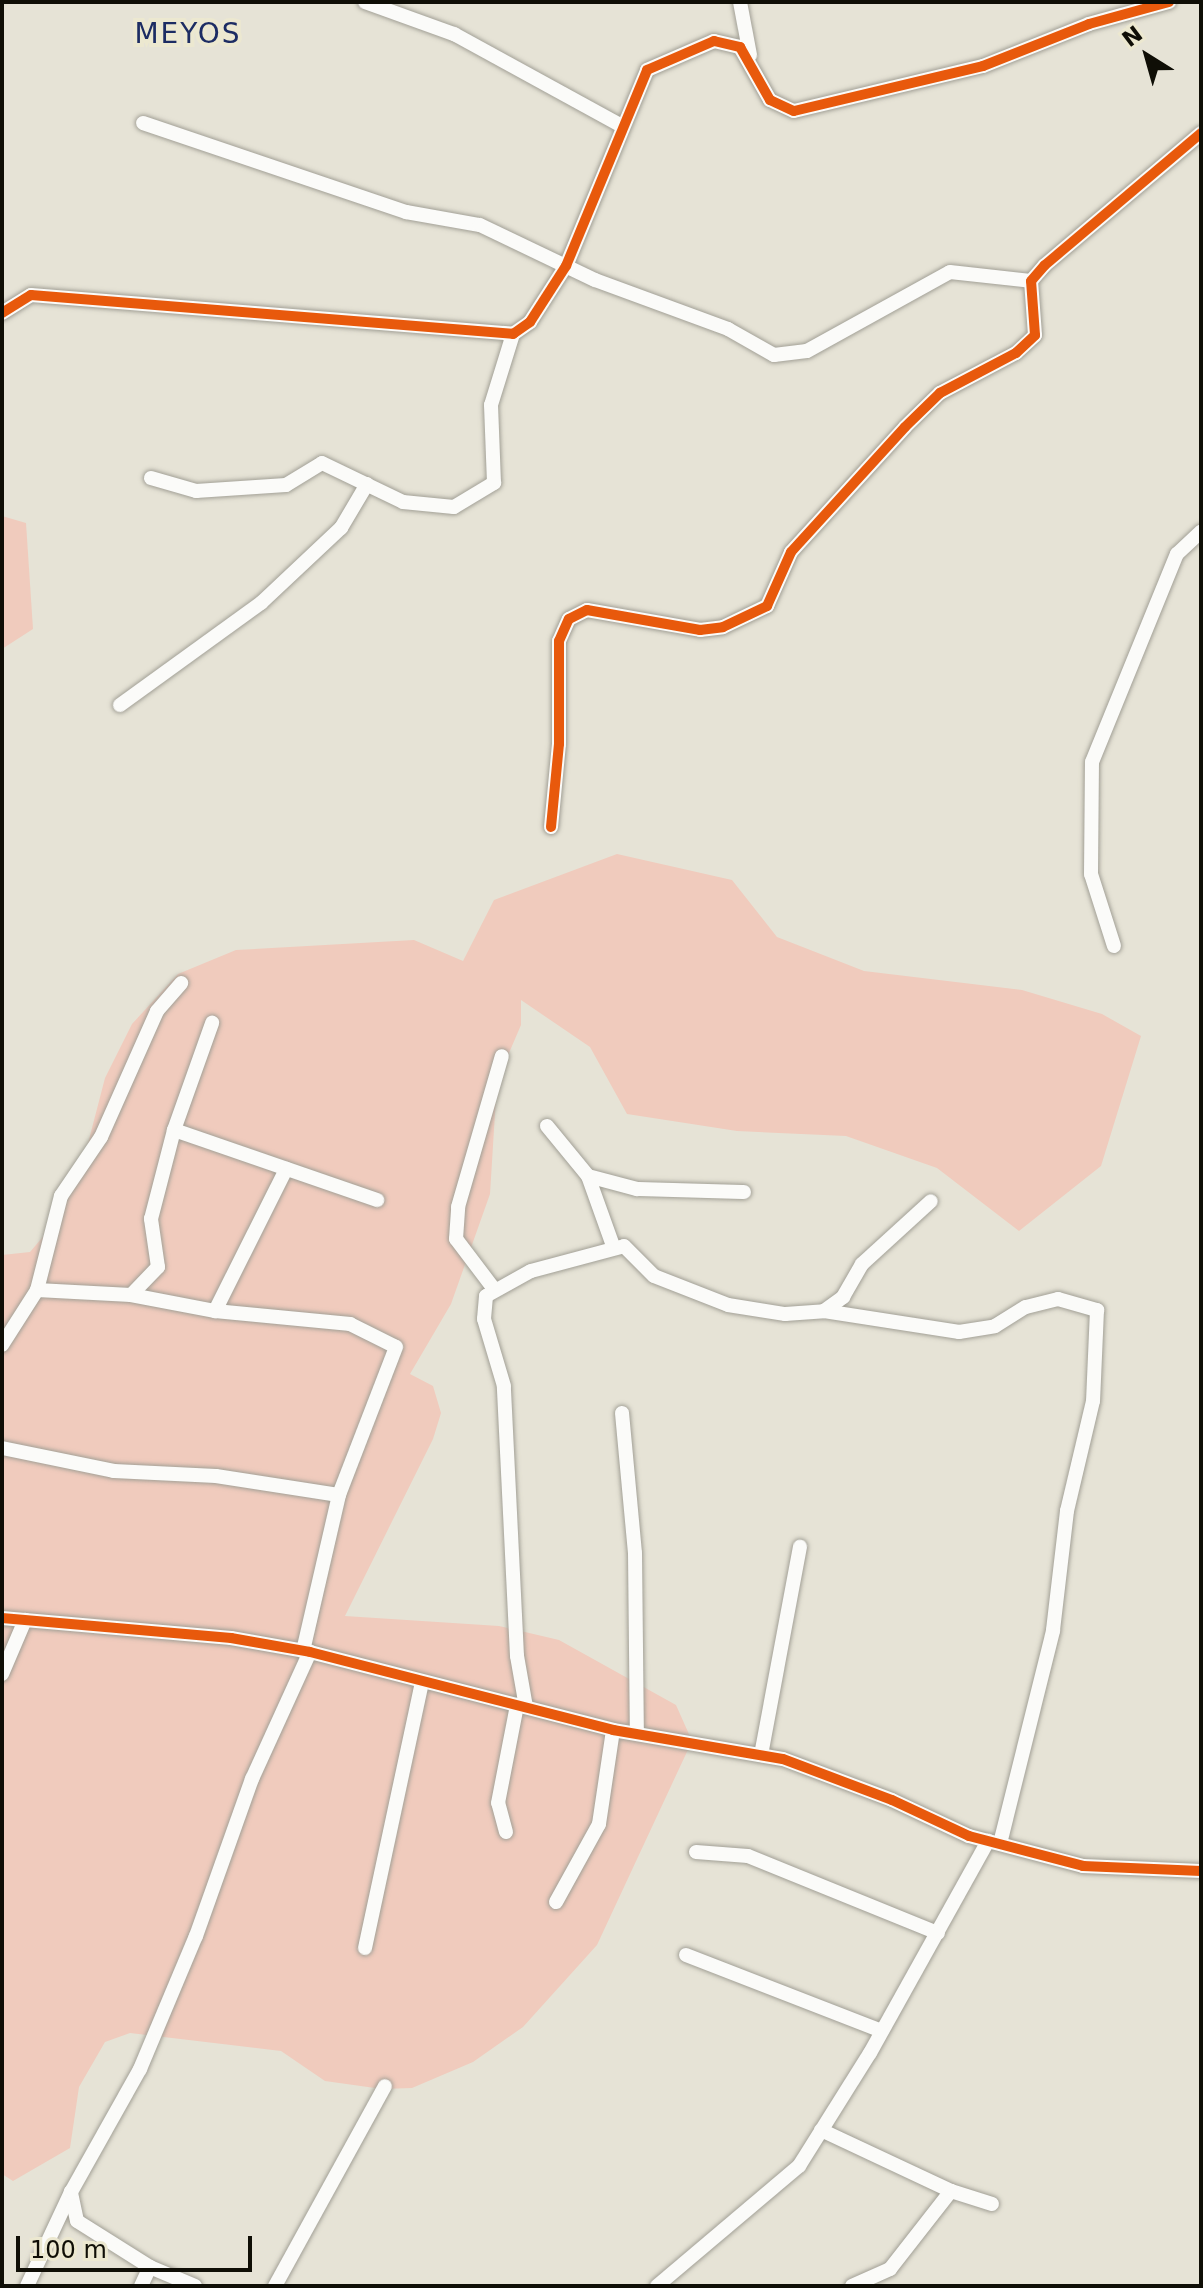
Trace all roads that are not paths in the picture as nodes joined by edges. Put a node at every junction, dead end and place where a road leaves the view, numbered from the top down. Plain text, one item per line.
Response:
1 (365, 2) edge
2 (740, 2) edge
3 (1169, 2) edge
4 (751, 60) junction
5 (143, 123) dead end
6 (622, 126) junction
7 (1201, 133) edge
8 (566, 266) junction
9 (1031, 281) junction
10 (2, 313) edge
11 (513, 334) junction
12 (151, 478) dead end
13 (367, 484) junction
14 (1201, 532) edge
15 (120, 705) dead end
16 (551, 827) dead end
17 (1114, 946) dead end
18 (181, 983) dead end
19 (212, 1023) dead end
20 (502, 1056) dead end
21 (547, 1126) dead end
22 (174, 1130) junction
23 (286, 1169) junction
24 (588, 1176) junction
25 (744, 1192) dead end
26 (377, 1200) dead end
27 (931, 1201) dead end
28 (613, 1246) junction
29 (494, 1289) junction
30 (37, 1290) junction
31 (131, 1295) junction
32 (215, 1311) junction
33 (824, 1311) junction
34 (2, 1345) edge
35 (622, 1413) dead end
36 (2, 1448) edge
37 (339, 1495) junction
38 (800, 1547) dead end
39 (2, 1618) edge
40 (25, 1620) junction
41 (306, 1651) junction
42 (2, 1674) edge
43 (422, 1682) junction
44 (522, 1706) junction
45 (613, 1730) junction
46 (637, 1732) junction
47 (761, 1755) junction
48 (506, 1832) dead end
49 (994, 1843) junction
50 (696, 1852) dead end
51 (1201, 1871) edge
52 (556, 1902) dead end
53 (938, 1933) junction
54 (365, 1948) dead end
55 (686, 1955) dead end
56 (882, 2031) junction
57 (385, 2086) dead end
58 (821, 2130) junction
59 (951, 2191) junction
60 (71, 2192) junction
61 (992, 2204) dead end
62 (150, 2267) junction
63 (27, 2286) edge
64 (141, 2286) edge
65 (195, 2286) edge
66 (275, 2286) edge
67 (657, 2286) edge
68 (852, 2286) edge

1 - 6 street
2 - 4 street
3 - 4 street
4 - 6 street
5 - 8 street
6 - 8 street
7 - 9 street
8 - 9 street
8 - 11 street
9 - 16 street
10 - 11 street
11 - 13 street
12 - 13 street
13 - 15 street
14 - 17 street
18 - 30 street
19 - 22 street
20 - 29 street
21 - 24 street
22 - 23 street
22 - 31 street
23 - 26 street
23 - 32 street
24 - 25 street
24 - 28 street
27 - 33 street
28 - 29 street
28 - 33 street
29 - 44 street
30 - 31 street
30 - 34 street
31 - 32 street
32 - 37 street
33 - 49 street
35 - 46 street
36 - 37 street
37 - 41 street
38 - 47 street
39 - 40 street
40 - 41 street
40 - 42 street
41 - 43 street
41 - 60 street
43 - 44 street
43 - 54 street
44 - 45 street
44 - 48 street
45 - 46 street
45 - 52 street
46 - 47 street
47 - 49 street
49 - 51 street
49 - 53 street
50 - 53 street
53 - 56 street
55 - 56 street
56 - 58 street
57 - 66 street
58 - 59 street
58 - 67 street
59 - 61 street
59 - 68 street
60 - 62 street
60 - 63 street
62 - 64 street
62 - 65 street

